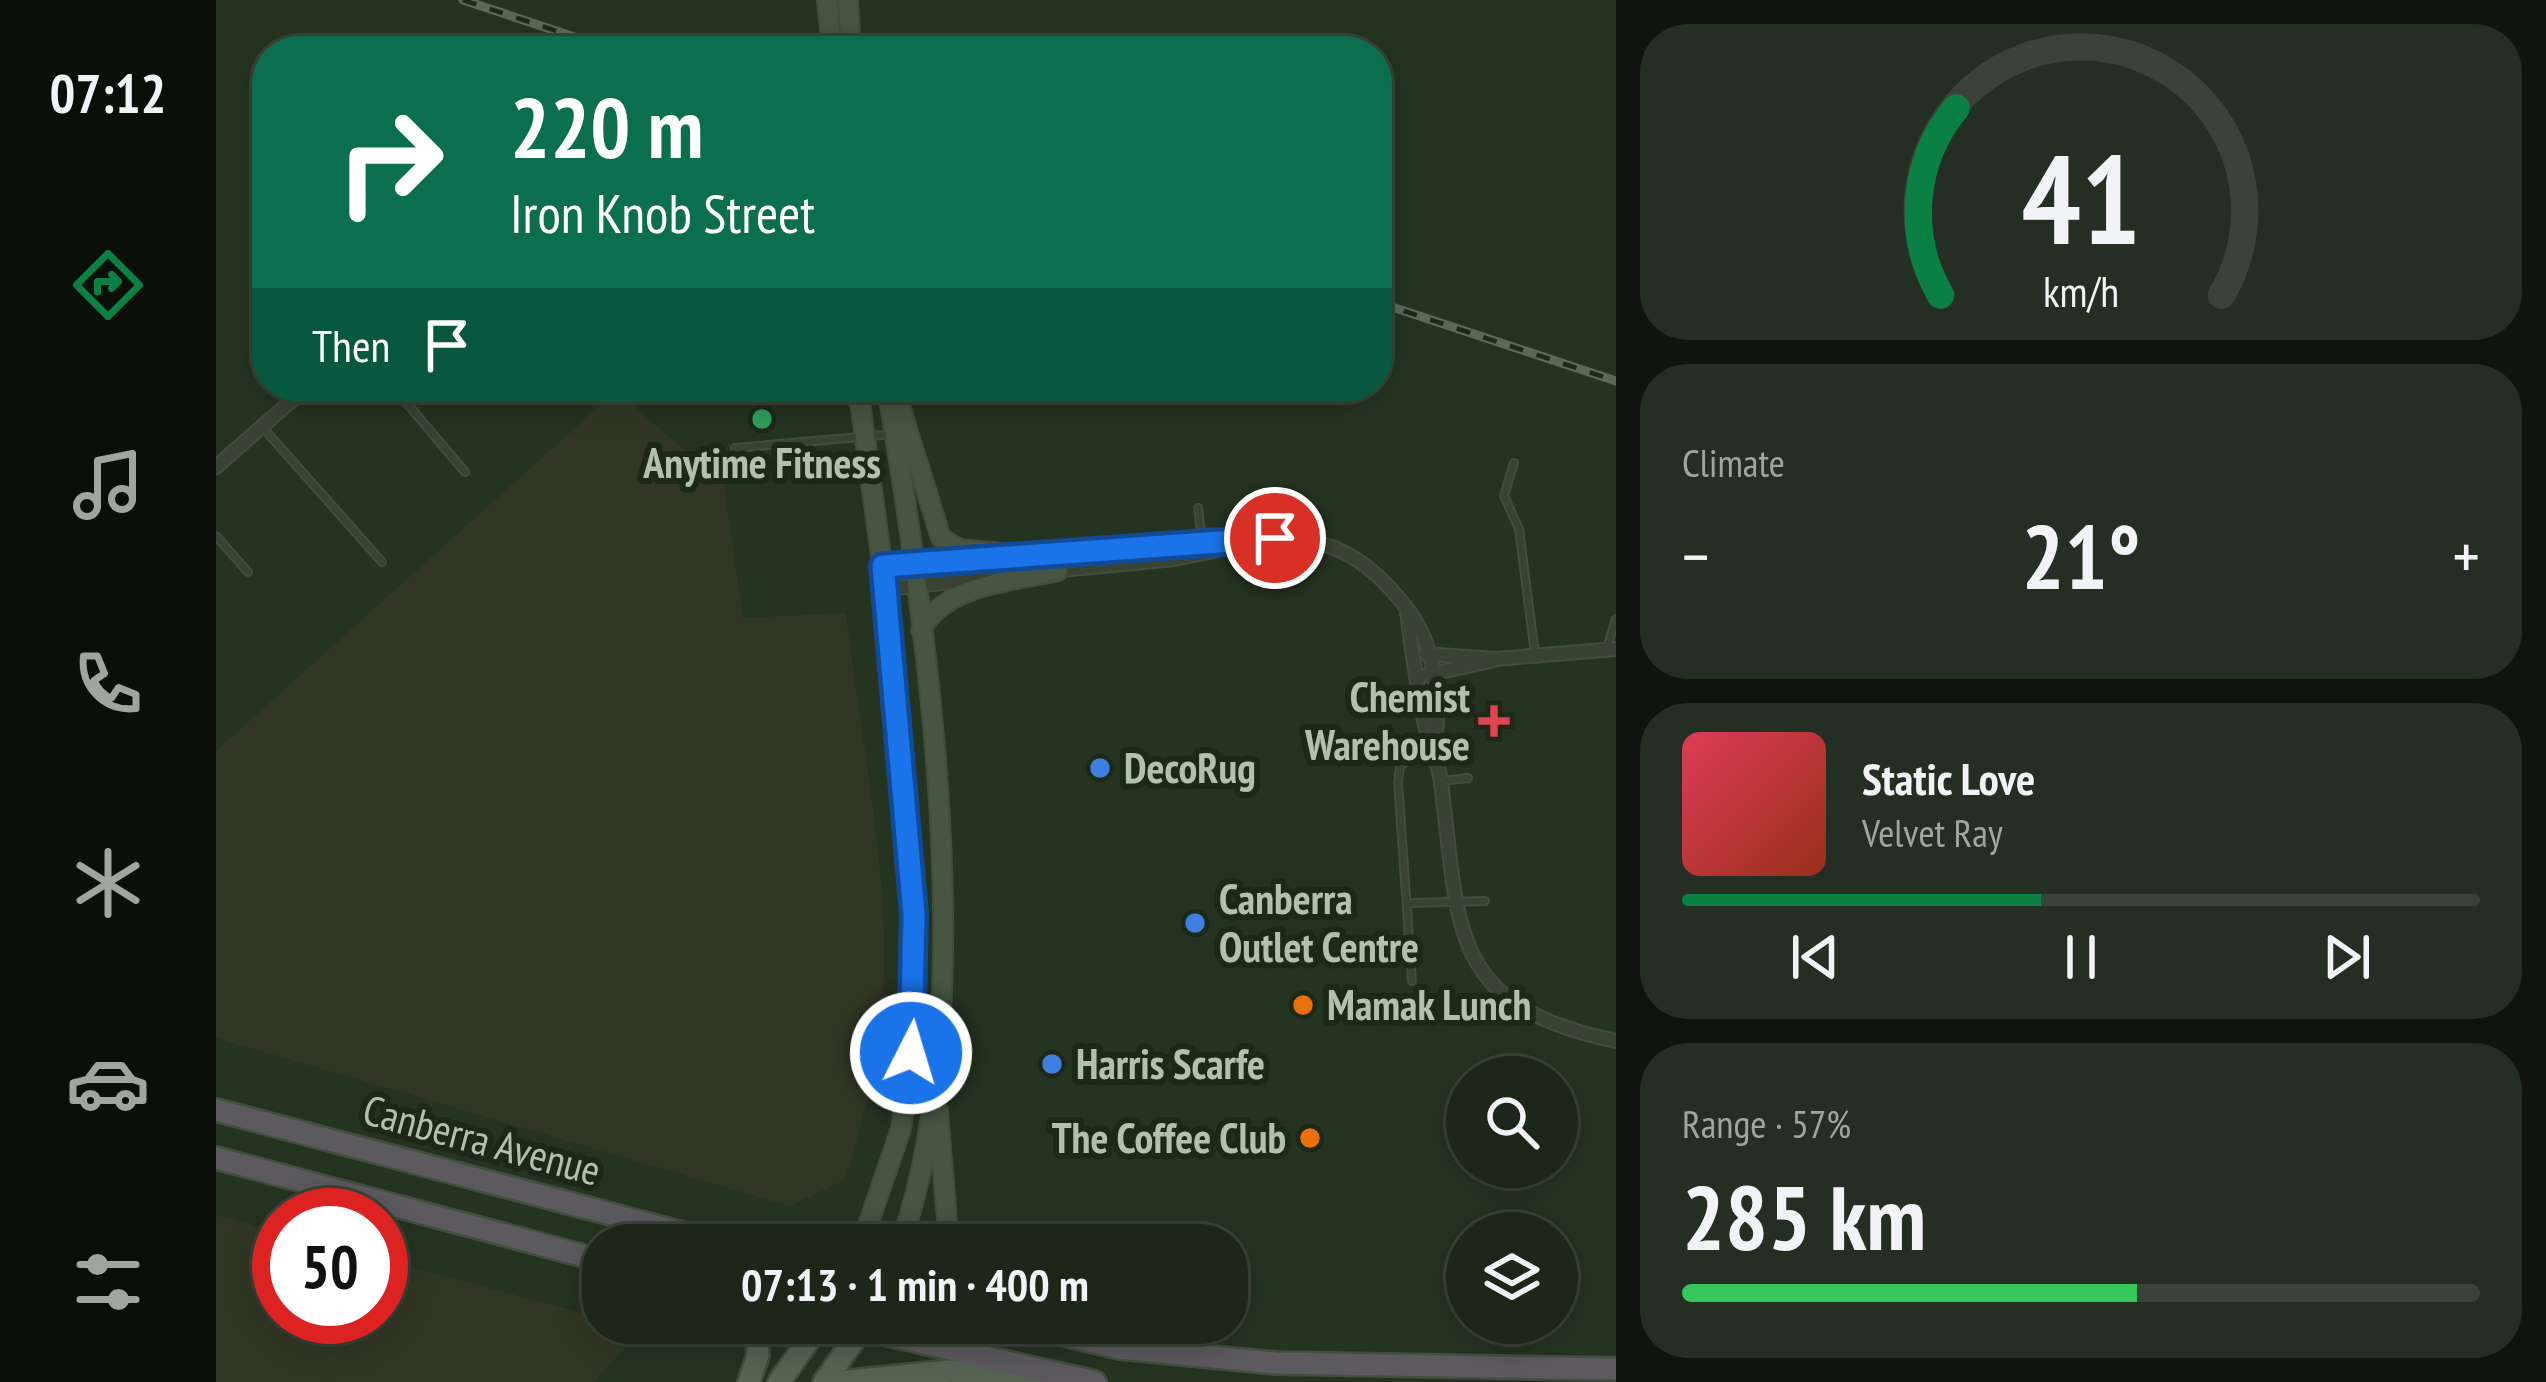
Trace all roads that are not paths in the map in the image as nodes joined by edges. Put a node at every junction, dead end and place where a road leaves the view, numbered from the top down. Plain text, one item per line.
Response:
1 (827, 0) edge
2 (848, 0) edge
3 (831, 36) edge
4 (850, 36) edge
5 (290, 402) edge
6 (406, 402) edge
7 (860, 402) edge
8 (892, 402) edge
9 (895, 402) edge
10 (262, 427) junction
11 (895, 434) junction
12 (863, 436) junction
13 (735, 448) dead end
14 (1514, 464) dead end
15 (216, 467) edge
16 (465, 472) dead end
17 (1198, 508) dead end
18 (216, 536) edge
19 (1202, 547) junction
20 (1013, 554) junction
21 (382, 562) dead end
22 (912, 562) junction
23 (883, 566) junction
24 (1058, 571) junction
25 (248, 572) dead end
26 (915, 586) junction
27 (886, 590) junction
28 (1616, 620) edge
29 (921, 630) junction
30 (1611, 649) edge
31 (1535, 654) junction
32 (1423, 655) junction
33 (1495, 659) junction
34 (1426, 675) junction
35 (1434, 742) junction
36 (1468, 778) dead end
37 (1441, 782) junction
38 (1485, 901) dead end
39 (1409, 903) junction
40 (1454, 905) junction
41 (1412, 981) dead end
42 (1616, 1041) edge
43 (934, 1089) junction
44 (216, 1111) edge
45 (216, 1158) edge
46 (649, 1224) edge
47 (866, 1224) edge
48 (906, 1224) edge
49 (947, 1224) edge
50 (582, 1255) edge
51 (757, 1344) edge
52 (806, 1344) edge
53 (851, 1344) edge
54 (938, 1344) edge
55 (1102, 1344) edge
56 (1616, 1369) edge
57 (1488, 1374) edge
58 (749, 1382) edge
59 (779, 1382) edge
60 (824, 1382) edge
61 (840, 1382) edge
62 (1076, 1382) edge
63 (1095, 1382) edge

1 - 3 main road
2 - 4 main road
5 - 10 street
6 - 16 lane
7 - 12 main road
8 - 11 main road
9 - 20 main road
10 - 15 street
10 - 21 lane
11 - 12 lane
11 - 22 main road
12 - 13 lane
12 - 23 main road
14 - 31 lane
17 - 19 lane
18 - 25 lane
19 - 20 street
19 - 24 street
19 - 32 street
20 - 22 street
22 - 23 street
22 - 26 main road
23 - 27 main road
24 - 26 street
24 - 29 main road
26 - 27 street
26 - 29 main road
27 - 47 main road
28 - 30 lane
29 - 43 main road
30 - 31 street
31 - 33 street
32 - 33 street
32 - 34 street
33 - 34 street
34 - 35 street
35 - 37 street
35 - 39 lane
36 - 37 lane
37 - 40 street
38 - 40 lane
39 - 40 lane
39 - 41 lane
40 - 42 street
43 - 48 main road
43 - 49 main road
44 - 46 highway, Canberra Avenue
45 - 50 highway, Canberra Avenue
51 - 58 main road
52 - 59 main road
53 - 60 main road
54 - 63 highway
55 - 57 highway
56 - 57 highway
61 - 62 main road

